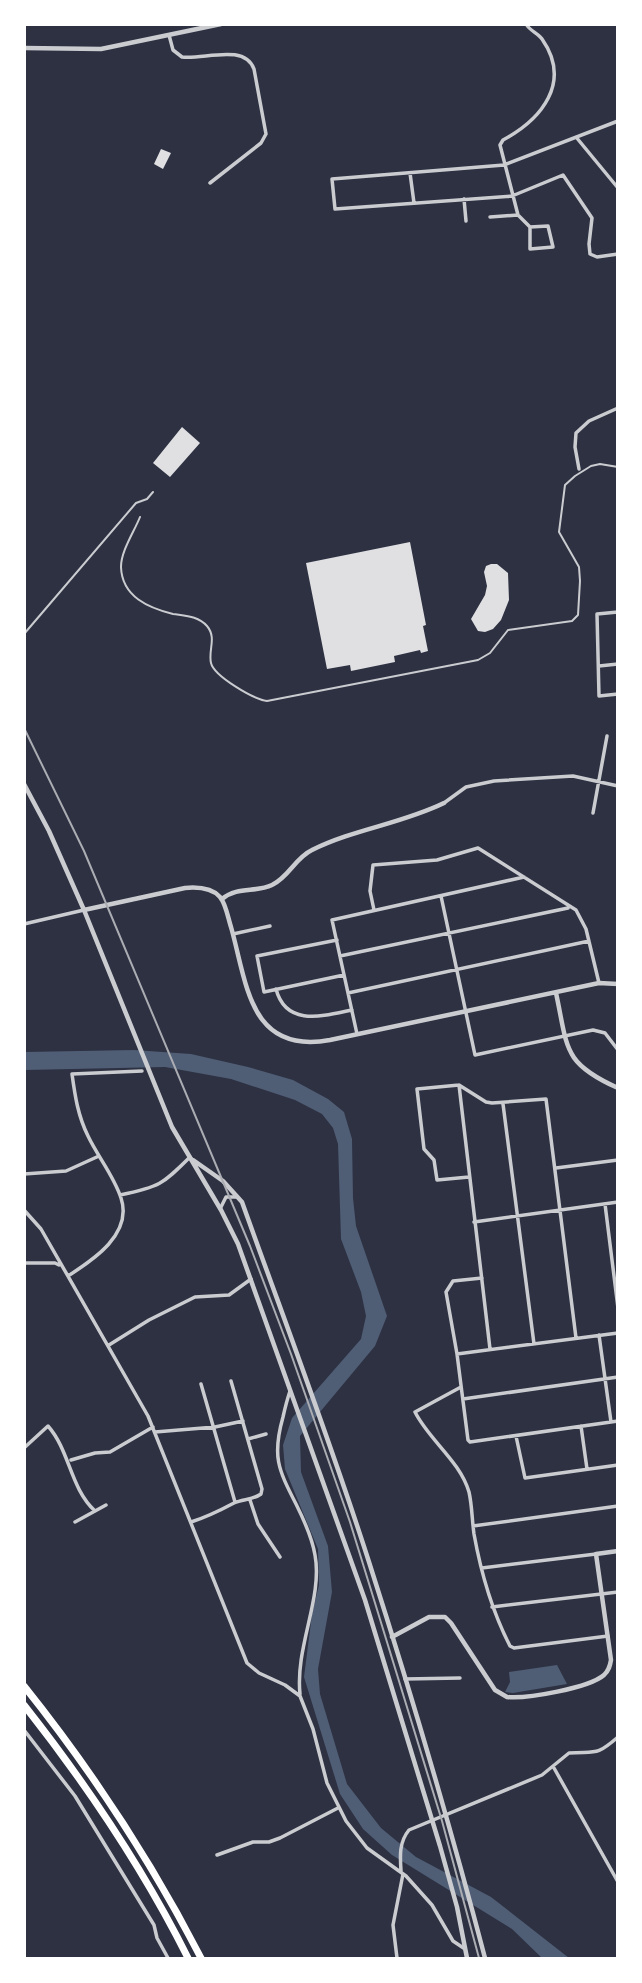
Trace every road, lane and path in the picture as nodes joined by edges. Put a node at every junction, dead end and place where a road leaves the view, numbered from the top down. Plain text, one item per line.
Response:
1 (221, 24) edge
2 (526, 24) edge
3 (169, 35) junction
4 (24, 48) edge
5 (618, 121) edge
6 (576, 137) junction
7 (504, 165) junction
8 (410, 173) junction
9 (209, 183) dead end
10 (618, 188) edge
11 (512, 196) junction
12 (464, 199) junction
13 (414, 203) junction
14 (518, 215) junction
15 (490, 217) dead end
16 (466, 221) dead end
17 (530, 227) junction
18 (618, 254) edge
19 (618, 408) edge
20 (618, 467) edge
21 (579, 469) dead end
22 (153, 492) dead end
23 (140, 517) dead end
24 (618, 612) edge
25 (24, 634) edge
26 (618, 664) edge
27 (599, 666) junction
28 (618, 694) edge
29 (607, 736) dead end
30 (601, 781) junction
31 (24, 784) edge
32 (618, 786) edge
33 (444, 803) joint
34 (593, 813) dead end
35 (525, 877) junction
36 (441, 896) junction
37 (222, 898) junction
38 (570, 907) junction
39 (84, 910) junction
40 (374, 911) junction
41 (24, 924) edge
42 (270, 926) dead end
43 (449, 933) junction
44 (233, 934) junction
45 (337, 940) junction
46 (589, 941) junction
47 (340, 956) junction
48 (456, 970) junction
49 (344, 975) junction
50 (599, 983) junction
51 (618, 984) edge
52 (276, 989) junction
53 (348, 993) junction
54 (556, 993) junction
55 (352, 1010) junction
56 (466, 1012) junction
57 (357, 1034) junction
58 (565, 1035) junction
59 (618, 1050) edge
60 (142, 1072) dead end
61 (458, 1085) junction
62 (618, 1088) edge
63 (503, 1104) junction
64 (99, 1156) junction
65 (190, 1157) junction
66 (618, 1160) edge
67 (556, 1168) junction
68 (24, 1174) edge
69 (469, 1177) junction
70 (120, 1195) junction
71 (242, 1202) junction
72 (618, 1202) edge
73 (605, 1204) junction
74 (24, 1210) edge
75 (221, 1210) junction
76 (561, 1210) junction
77 (518, 1216) junction
78 (474, 1222) junction
79 (24, 1264) edge
80 (61, 1265) junction
81 (68, 1276) junction
82 (482, 1278) junction
83 (251, 1279) junction
84 (618, 1308) edge
85 (618, 1333) edge
86 (600, 1335) junction
87 (576, 1338) junction
88 (534, 1344) junction
89 (109, 1345) junction
90 (491, 1349) junction
91 (457, 1354) junction
92 (618, 1377) edge
93 (606, 1379) junction
94 (231, 1381) dead end
95 (201, 1384) dead end
96 (461, 1387) junction
97 (291, 1390) junction
98 (463, 1399) junction
99 (243, 1421) junction
100 (618, 1421) edge
101 (611, 1422) junction
102 (581, 1426) junction
103 (215, 1427) junction
104 (154, 1430) junction
105 (266, 1434) dead end
106 (516, 1436) junction
107 (248, 1438) junction
108 (24, 1448) edge
109 (71, 1460) dead end
110 (618, 1465) edge
111 (587, 1469) junction
112 (250, 1500) junction
113 (236, 1502) junction
114 (106, 1505) dead end
115 (618, 1506) edge
116 (95, 1511) junction
117 (75, 1522) dead end
118 (191, 1522) junction
119 (473, 1525) junction
120 (618, 1551) edge
121 (596, 1554) junction
122 (280, 1557) dead end
123 (482, 1568) junction
124 (618, 1592) edge
125 (602, 1594) junction
126 (492, 1607) junction
127 (608, 1636) junction
128 (392, 1637) junction
129 (460, 1678) dead end
130 (405, 1679) junction
131 (24, 1686) edge
132 (300, 1696) junction
133 (24, 1705) edge
134 (24, 1730) edge
135 (618, 1737) edge
136 (554, 1768) junction
137 (338, 1808) junction
138 (444, 1816) junction
139 (433, 1821) junction
140 (217, 1855) dead end
141 (402, 1872) junction
142 (618, 1882) edge
143 (465, 1949) junction
144 (168, 1958) edge
145 (188, 1958) edge
146 (201, 1958) edge
147 (397, 1958) edge
148 (467, 1958) edge
149 (485, 1958) edge

1 - 3 street
2 - 7 street
3 - 4 street
3 - 9 street
5 - 6 street
6 - 7 street
6 - 10 street
7 - 8 street
7 - 11 street
8 - 13 street
8 - 13 street
11 - 12 street
11 - 14 street
11 - 18 street
12 - 13 street
12 - 16 street
14 - 15 street
14 - 17 street
17 - 17 street
19 - 21 street
20 - 23 lane
22 - 25 lane
24 - 27 street
26 - 27 street
27 - 28 street
29 - 30 street
30 - 32 street
30 - 33 street
30 - 34 street
31 - 39 street
33 - 37 street
35 - 36 street
35 - 38 street
35 - 40 street
36 - 40 street
36 - 43 street
37 - 39 street
37 - 44 street
38 - 43 street
38 - 46 street
39 - 41 street
39 - 65 street
40 - 45 street
42 - 44 street
43 - 47 street
43 - 48 street
44 - 57 street
45 - 47 street
45 - 52 street
46 - 48 street
46 - 50 street
47 - 49 street
48 - 53 street
48 - 56 street
49 - 52 street
49 - 53 street
50 - 51 street
50 - 54 street
52 - 55 street
53 - 55 street
54 - 56 street
54 - 58 street
55 - 57 street
56 - 57 street
56 - 58 street
58 - 59 street
58 - 62 street
60 - 64 street
61 - 63 street
61 - 69 street
61 - 69 street
63 - 67 street
63 - 77 street
64 - 68 street
64 - 70 street
65 - 70 street
65 - 71 street
65 - 75 street
66 - 67 street
67 - 76 street
69 - 78 street
70 - 81 street
71 - 75 street
71 - 128 street
72 - 73 street
73 - 76 street
73 - 84 street
74 - 80 street
75 - 83 street
76 - 77 street
76 - 87 street
77 - 78 street
77 - 88 street
78 - 82 street
79 - 80 street
80 - 81 street
81 - 89 street
82 - 90 street
82 - 91 street
83 - 89 street
83 - 97 street
85 - 86 street
86 - 87 street
86 - 93 street
87 - 88 street
88 - 90 street
89 - 104 street
90 - 91 street
91 - 96 street
92 - 93 street
93 - 98 street
93 - 101 street
94 - 99 street
95 - 103 street
96 - 98 street
96 - 119 street
97 - 132 street
97 - 139 street
98 - 106 street
99 - 103 street
99 - 107 street
100 - 101 street
101 - 102 street
102 - 106 street
102 - 111 street
103 - 104 street
103 - 113 street
104 - 109 street
104 - 118 street
105 - 107 street
106 - 111 street
107 - 112 street
108 - 116 street
110 - 111 street
112 - 113 street
112 - 122 street
113 - 118 street
114 - 116 street
115 - 119 street
116 - 117 street
118 - 132 street
119 - 123 street
120 - 121 street
121 - 123 street
121 - 125 street
123 - 126 street
124 - 125 street
125 - 126 street
125 - 127 street
126 - 127 street
127 - 128 street
128 - 130 street
129 - 130 street
130 - 138 street
131 - 146 highway
132 - 137 street
133 - 145 highway
134 - 144 street
135 - 136 street
136 - 138 street
136 - 142 street
137 - 140 street
137 - 141 street
138 - 139 street
138 - 149 street
139 - 141 street
139 - 143 street
141 - 143 street
141 - 147 street
143 - 148 street

